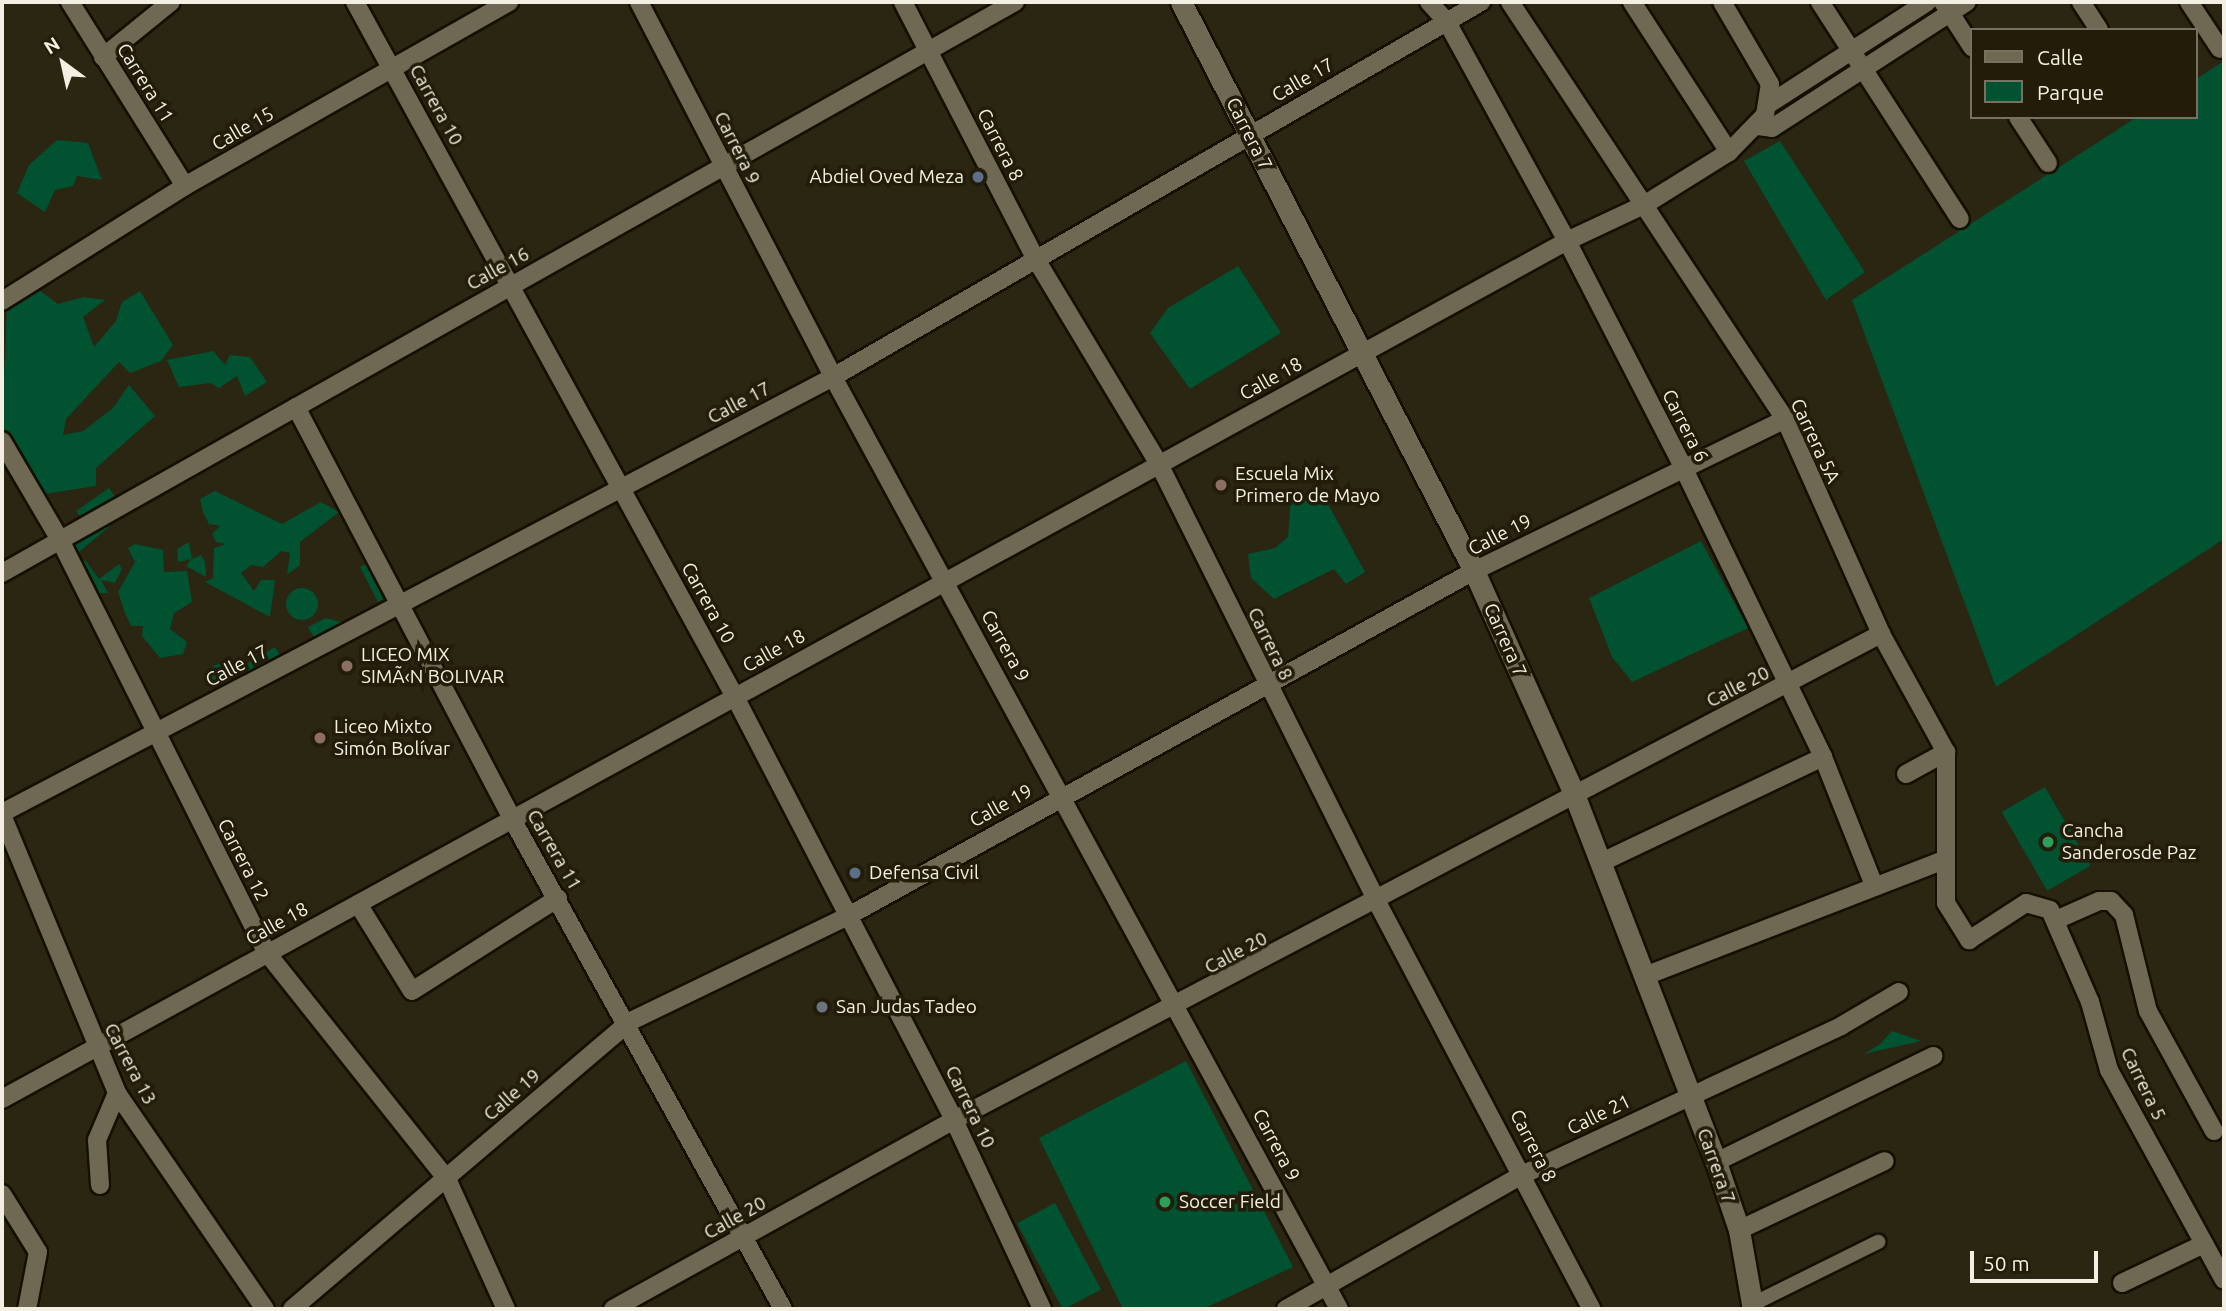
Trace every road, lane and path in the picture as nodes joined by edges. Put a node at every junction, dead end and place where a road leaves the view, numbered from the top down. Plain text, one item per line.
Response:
1 (70, 2) edge
2 (171, 2) edge
3 (355, 2) edge
4 (509, 2) edge
5 (639, 2) edge
6 (903, 2) edge
7 (1015, 2) edge
8 (1181, 2) edge
9 (1429, 2) edge
10 (1480, 2) edge
11 (1510, 2) edge
12 (1632, 2) edge
13 (1722, 2) edge
14 (1819, 2) edge
15 (1927, 2) edge
16 (1967, 2) edge
17 (2081, 2) edge
18 (2189, 2) edge
19 (1947, 7) edge
20 (1447, 22) junction
21 (2098, 28) edge
22 (1970, 44) edge
23 (2220, 49) dead end
24 (1850, 50) junction
25 (928, 51) junction
26 (103, 57) junction
27 (392, 68) junction
28 (1863, 69) junction
29 (1787, 92) junction
30 (1769, 104) junction
31 (1798, 110) junction
32 (2019, 119) edge
33 (1758, 126) junction
34 (1250, 135) junction
35 (1729, 152) junction
36 (2048, 163) dead end
37 (723, 166) junction
38 (185, 186) junction
39 (1644, 205) junction
40 (1960, 219) dead end
41 (1567, 241) junction
42 (1034, 256) junction
43 (513, 285) junction
44 (2, 301) edge
45 (1361, 354) junction
46 (832, 377) junction
47 (296, 407) junction
48 (1785, 419) junction
49 (2, 441) edge
50 (1159, 464) junction
51 (1683, 467) junction
52 (622, 489) junction
53 (60, 540) junction
54 (1474, 571) junction
55 (2, 573) edge
56 (945, 582) junction
57 (400, 603) junction
58 (1881, 634) junction
59 (1788, 685) junction
60 (1267, 686) junction
61 (735, 697) junction
62 (153, 734) junction
63 (1946, 752) junction
64 (1823, 757) junction
65 (1906, 774) dead end
66 (1574, 794) junction
67 (1064, 795) junction
68 (2, 814) edge
69 (512, 819) junction
70 (1941, 861) junction
71 (1602, 862) junction
72 (1874, 885) junction
73 (558, 898) junction
74 (1377, 902) junction
75 (358, 904) junction
76 (850, 915) junction
77 (2056, 920) junction
78 (267, 953) junction
79 (1645, 976) junction
80 (1899, 992) dead end
81 (1178, 1007) junction
82 (629, 1022) junction
83 (94, 1048) junction
84 (1933, 1056) dead end
85 (117, 1093) junction
86 (1690, 1095) junction
87 (2, 1099) edge
88 (954, 1120) junction
89 (2214, 1131) dead end
90 (1885, 1161) dead end
91 (1716, 1162) junction
92 (1524, 1174) junction
93 (447, 1180) junction
94 (100, 1185) dead end
95 (2, 1195) edge
96 (1740, 1230) junction
97 (746, 1236) junction
98 (1878, 1242) dead end
99 (2204, 1244) junction
100 (2224, 1280) edge
101 (2122, 1283) dead end
102 (1328, 1288) junction
103 (1753, 1307) edge
104 (27, 1309) edge
105 (265, 1309) edge
106 (292, 1309) edge
107 (506, 1309) edge
108 (612, 1309) edge
109 (783, 1309) edge
110 (1042, 1309) edge
111 (1286, 1309) edge
112 (1339, 1309) edge
113 (1592, 1309) edge

1 - 26 street, Carrera 11
2 - 26 street
3 - 27 street, Carrera 10
4 - 27 street, Calle 15
5 - 37 street, Carrera 9
6 - 25 street, Carrera 8
7 - 25 street, Calle 16
8 - 34 street, Carrera 7
9 - 20 street, Carrera 6
10 - 20 street, Calle 17
11 - 39 street, Carrera 5A
12 - 35 street
13 - 30 street
14 - 24 street
15 - 24 street
16 - 19 street
17 - 21 street
18 - 23 street
19 - 22 street
19 - 28 street
20 - 34 street, Calle 17
20 - 41 street, Carrera 6
24 - 28 street
24 - 29 street
25 - 37 street, Calle 16
25 - 42 street, Carrera 8
26 - 38 street, Carrera 11
27 - 38 street, Calle 15
27 - 43 street, Carrera 10
28 - 31 street
28 - 40 street
29 - 30 street
29 - 31 street
30 - 33 street
31 - 33 street
32 - 36 street
33 - 35 street, Calle 18
34 - 42 street, Calle 17
34 - 45 street, Carrera 7
35 - 39 street, Calle 18
37 - 43 street, Calle 16
37 - 46 street, Carrera 9
38 - 44 street, Calle 15
39 - 41 street, Calle 18
39 - 48 street, Carrera 5A
41 - 45 street, Calle 18
41 - 51 street, Carrera 6
42 - 46 street, Calle 17
42 - 50 street, Carrera 8
43 - 47 street, Calle 16
43 - 52 street, Carrera 10
45 - 50 street, Calle 18
45 - 54 street, Carrera 7
46 - 52 street, Calle 17
46 - 56 street, Carrera 9
47 - 53 street, Calle 16
47 - 57 street, Carrera 11
48 - 51 street, Calle 19
48 - 58 street, Carrera 5A
49 - 53 street, Carrera 12
50 - 56 street, Calle 18
50 - 60 street, Carrera 8
51 - 54 street, Calle 19
51 - 59 street, Carrera 6
52 - 57 street, Calle 17
52 - 61 street, Carrera 10
53 - 55 street, Calle 16
53 - 62 street, Carrera 12
54 - 60 street, Calle 19
54 - 66 street, Carrera 7
56 - 61 street, Calle 18
56 - 67 street, Carrera 9
57 - 62 street, Calle 17
57 - 69 street, Carrera 11
58 - 59 street, Calle 20
58 - 63 street, Carrera 5A
59 - 64 street, Carrera 6
59 - 66 street, Calle 20
60 - 67 street, Calle 19
60 - 74 street, Carrera 8
61 - 69 street, Calle 18
61 - 76 street, Carrera 10
62 - 68 street, Calle 17
62 - 78 street, Carrera 12
63 - 65 street
63 - 70 street
64 - 71 street
64 - 72 street, Carrera 6
66 - 71 street, Carrera 7
66 - 74 street, Calle 20
67 - 76 street, Calle 19
67 - 81 street, Carrera 9
68 - 83 street, Carrera 13
69 - 73 street, Carrera 11
69 - 75 street, Calle 18
70 - 72 street
70 - 77 street, Carrera 5
71 - 79 street, Carrera 7
72 - 79 street
73 - 75 street
73 - 82 street, Carrera 11
74 - 81 street, Calle 20
74 - 92 street, Carrera 8
75 - 78 street, Calle 18
76 - 82 street, Calle 19
76 - 88 street, Carrera 10
77 - 89 street
77 - 99 street, Carrera 5
78 - 83 street, Calle 18
78 - 93 street, Carrera 12
79 - 86 street, Carrera 7
80 - 86 street, Calle 21
81 - 88 street, Calle 20
81 - 102 street, Carrera 9
82 - 93 street, Calle 19
82 - 97 street, Carrera 11
83 - 85 street, Carrera 13
83 - 87 street, Calle 18
84 - 91 street
85 - 94 street
85 - 105 street, Carrera 13
86 - 91 street, Carrera 7
86 - 92 street, Calle 21
88 - 97 street, Calle 20
88 - 110 street, Carrera 10
90 - 96 street
91 - 96 street, Carrera 7
92 - 102 street, Calle 21
92 - 113 street, Carrera 8
93 - 106 street, Calle 19
93 - 107 street, Carrera 12
95 - 104 street
96 - 103 street, Carrera 7
97 - 108 street, Calle 20
97 - 109 street, Carrera 11
98 - 103 street
99 - 100 street, Carrera 5
99 - 101 street
102 - 111 street, Calle 21
102 - 112 street, Carrera 9

